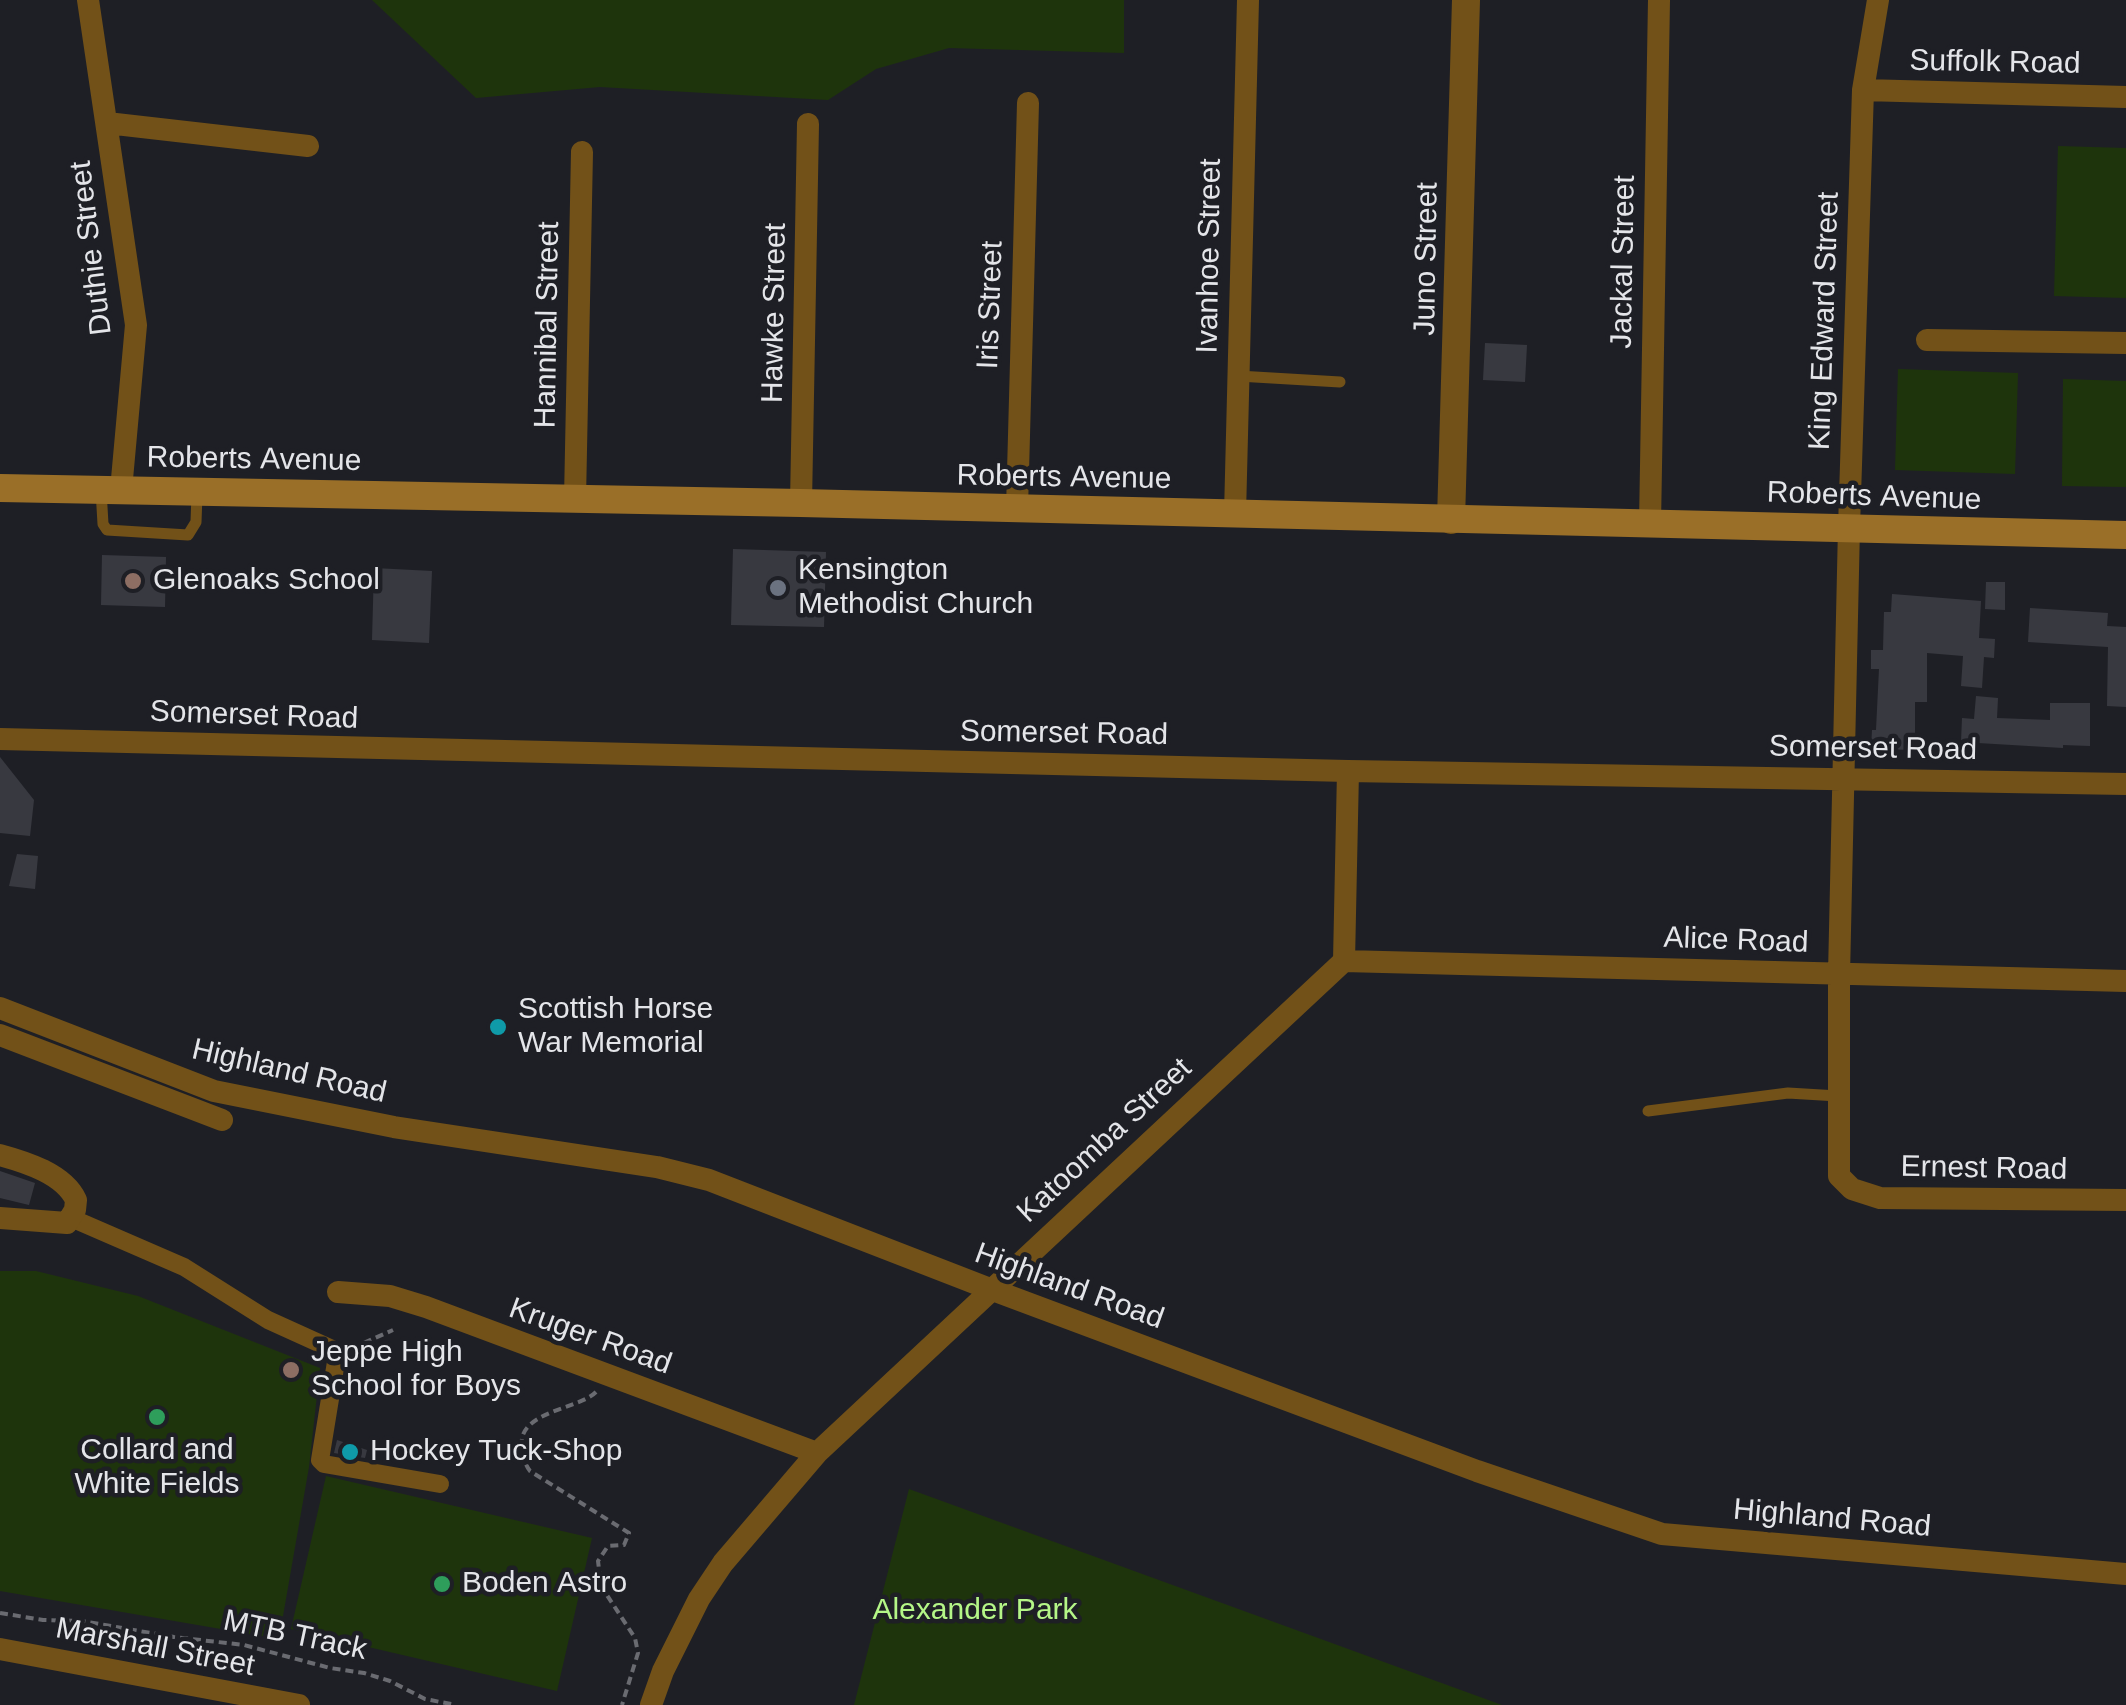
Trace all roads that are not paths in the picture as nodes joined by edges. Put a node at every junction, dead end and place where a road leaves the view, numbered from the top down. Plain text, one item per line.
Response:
1 (88, 0) edge
2 (1248, 0) edge
3 (1466, 0) edge
4 (1659, 0) edge
5 (1878, 0) edge
6 (1863, 90) junction
7 (2126, 97) edge
8 (1028, 103) dead end
9 (106, 124) junction
10 (808, 124) dead end
11 (308, 146) dead end
12 (582, 152) dead end
13 (1927, 340) dead end
14 (2126, 343) edge
15 (1238, 376) junction
16 (1340, 382) dead end
17 (0, 488) edge
18 (111, 490) junction
19 (197, 491) junction
20 (575, 499) junction
21 (801, 503) junction
22 (1017, 509) junction
23 (1235, 514) junction
24 (1451, 520) junction
25 (1650, 524) junction
26 (1848, 527) junction
27 (2126, 536) edge
28 (0, 739) edge
29 (1348, 771) junction
30 (1844, 778) junction
31 (2126, 784) edge
32 (1344, 961) junction
33 (1839, 974) junction
34 (2126, 980) edge
35 (0, 1008) edge
36 (0, 1035) edge
37 (1838, 1096) junction
38 (1648, 1111) dead end
39 (222, 1120) dead end
40 (0, 1155) edge
41 (1845, 1184) joint
42 (2126, 1200) edge
43 (0, 1218) edge
44 (71, 1218) junction
45 (990, 1289) junction
46 (338, 1292) dead end
47 (817, 1454) junction
48 (440, 1484) dead end
49 (2126, 1574) edge
50 (0, 1649) edge
51 (190, 1695) edge
52 (300, 1705) edge
53 (651, 1705) edge

1 - 9 street, Duthie Street
2 - 15 street, Ivanhoe Street
3 - 24 street, Juno Street
4 - 25 street, Jackal Street
5 - 6 street, King Edward Street
6 - 7 street, Suffolk Road
6 - 26 street, King Edward Street
8 - 22 street, Iris Street
9 - 11 street
9 - 18 street, Duthie Street
10 - 21 street, Hawke Street
12 - 20 street, Hannibal Street
13 - 14 street
15 - 16 lane
15 - 23 street, Ivanhoe Street
17 - 18 main road, Roberts Avenue
18 - 19 main road, Roberts Avenue
18 - 19 lane
19 - 20 main road, Roberts Avenue
20 - 21 main road, Roberts Avenue
21 - 22 main road, Roberts Avenue
22 - 23 main road, Roberts Avenue
23 - 24 main road, Roberts Avenue
24 - 25 main road, Roberts Avenue
25 - 26 main road, Roberts Avenue
26 - 27 main road, Roberts Avenue
26 - 30 street, King Edward Street
28 - 29 street, Somerset Road
29 - 30 street, Somerset Road
29 - 32 street
30 - 31 street, Somerset Road
30 - 33 street, King Edward Street
32 - 33 street, Alice Road
32 - 45 street, Katoomba Street
33 - 34 street, Alice Road
33 - 37 street, King Edward Street
35 - 45 street, Highland Road
36 - 39 street, Highland Road
37 - 38 lane
37 - 41 street, King Edward Street
40 - 44 street
41 - 42 street, Ernest Road
43 - 44 street
44 - 48 street
45 - 47 street, Katoomba Street
45 - 49 street, Highland Road
46 - 47 street, Kruger Road
47 - 53 street, Katoomba Street
50 - 51 street, Marshall Street
51 - 52 street, Marshall Street

